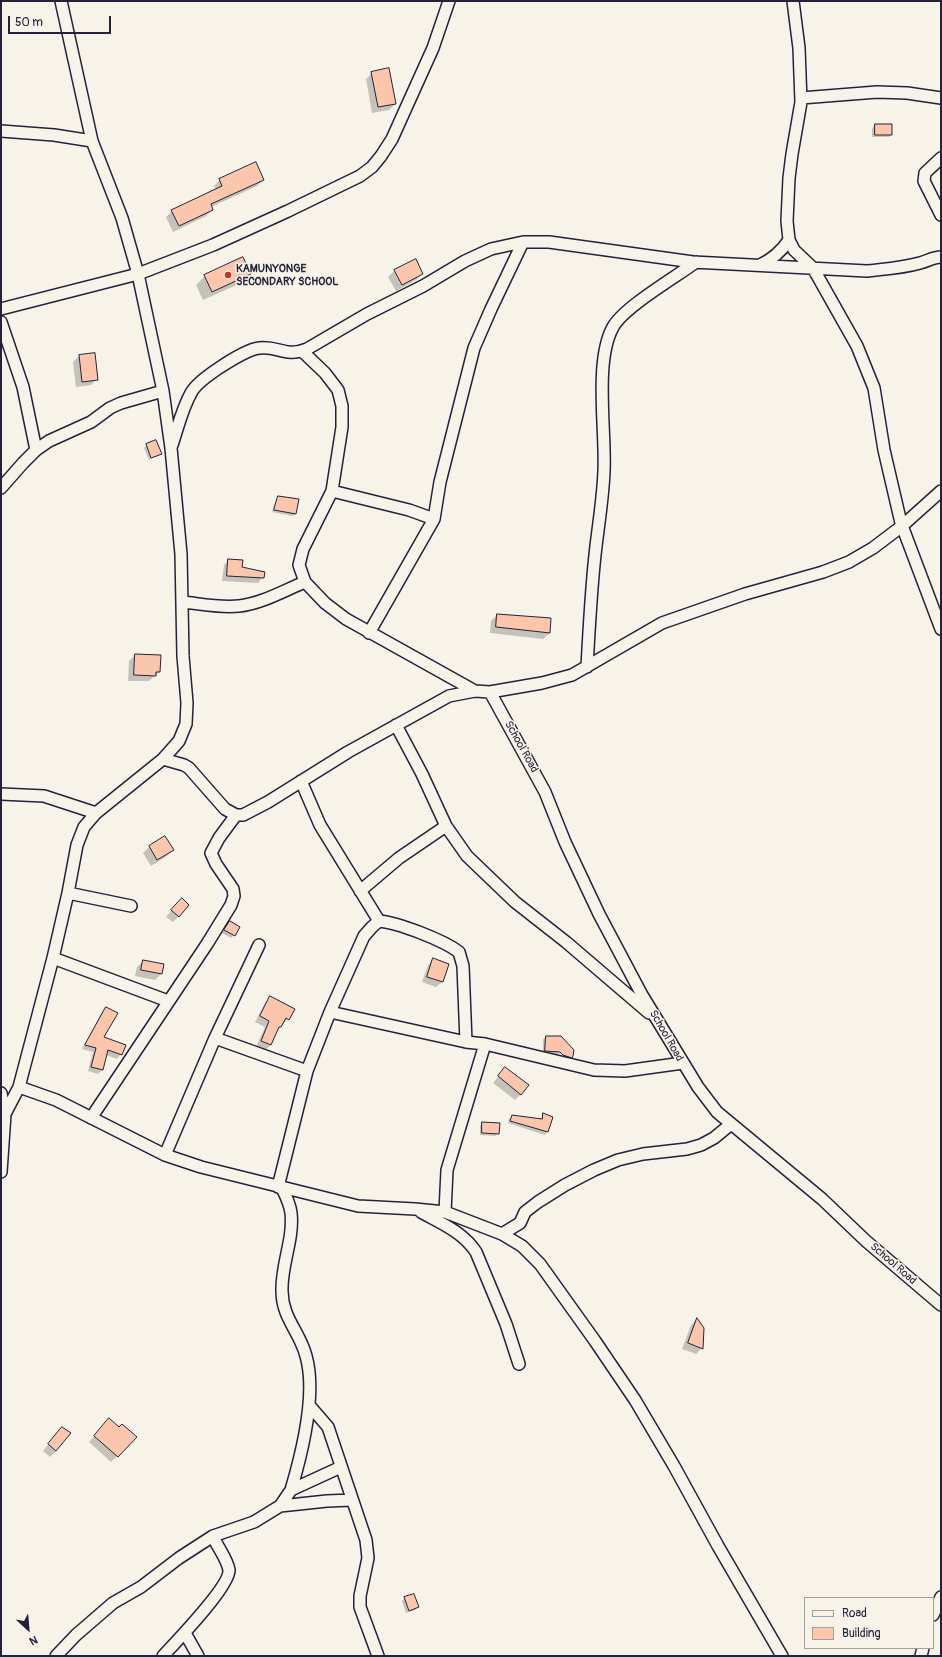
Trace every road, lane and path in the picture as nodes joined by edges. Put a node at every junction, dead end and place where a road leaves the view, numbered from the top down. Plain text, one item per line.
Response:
1 (61, 1) edge
2 (449, 1) edge
3 (793, 1) edge
4 (801, 98) junction
5 (941, 98) edge
6 (1, 131) edge
7 (92, 141) junction
8 (941, 158) edge
9 (941, 215) edge
10 (789, 240) junction
11 (523, 242) junction
12 (939, 255) edge
13 (696, 262) junction
14 (760, 265) junction
15 (813, 268) junction
16 (138, 274) junction
17 (1, 309) edge
18 (1, 322) edge
19 (302, 351) junction
20 (163, 391) junction
21 (171, 448) junction
22 (36, 450) junction
23 (1, 488) edge
24 (332, 491) junction
25 (941, 491) edge
26 (434, 519) junction
27 (902, 526) junction
28 (305, 582) junction
29 (183, 602) junction
30 (941, 629) edge
31 (369, 633) junction
32 (587, 667) junction
33 (475, 691) junction
34 (490, 692) junction
35 (396, 725) junction
36 (163, 759) junction
37 (301, 781) junction
38 (1, 794) edge
39 (96, 813) junction
40 (236, 815) junction
41 (446, 826) junction
42 (360, 891) junction
43 (68, 893) junction
44 (132, 906) dead end
45 (379, 921) junction
46 (260, 945) dead end
47 (53, 958) junction
48 (168, 1001) junction
49 (330, 1012) junction
50 (657, 1020) junction
51 (215, 1038) junction
52 (466, 1042) junction
53 (485, 1044) junction
54 (682, 1064) junction
55 (307, 1071) junction
56 (19, 1087) junction
57 (1, 1092) edge
58 (5, 1114) junction
59 (91, 1118) junction
60 (731, 1124) junction
61 (165, 1155) junction
62 (1, 1165) edge
63 (1, 1172) edge
64 (280, 1187) junction
65 (415, 1209) junction
66 (445, 1212) junction
67 (502, 1234) junction
68 (941, 1305) edge
69 (520, 1364) dead end
70 (309, 1405) junction
71 (341, 1467) junction
72 (291, 1490) junction
73 (352, 1500) junction
74 (280, 1506) junction
75 (213, 1536) junction
76 (941, 1597) edge
77 (934, 1613) edge
78 (185, 1633) junction
79 (56, 1656) edge
80 (163, 1656) edge
81 (198, 1656) edge
82 (378, 1656) edge
83 (782, 1656) edge

1 - 7 street
2 - 16 street
3 - 4 street
4 - 5 street
4 - 10 street
6 - 7 street
7 - 16 street
8 - 9 street
10 - 14 street
10 - 15 street
11 - 13 street
11 - 19 street
11 - 26 street
12 - 15 street
13 - 14 street
13 - 32 street
14 - 15 street
15 - 27 street
16 - 17 street
16 - 20 street
18 - 22 street
19 - 21 street
19 - 24 street
20 - 21 street
20 - 22 street
21 - 29 street
22 - 23 street
24 - 26 street
24 - 28 street
25 - 27 street
26 - 31 street
27 - 30 street
27 - 32 street
28 - 29 street
28 - 31 street
29 - 36 street
31 - 33 street
32 - 34 street
33 - 34 street
33 - 35 street
34 - 50 street, School Road
35 - 37 street
35 - 41 street
36 - 39 street
36 - 40 street
37 - 40 street
37 - 42 street
38 - 39 street
39 - 43 street
40 - 48 street
41 - 42 street
41 - 50 street
42 - 45 street
43 - 44 street
43 - 47 street
45 - 49 street
45 - 52 street
46 - 51 street
47 - 48 street
47 - 56 street
48 - 59 street
49 - 52 street
49 - 55 street
50 - 54 street, School Road
51 - 55 street
51 - 61 street
52 - 53 street
53 - 54 street
53 - 66 street
54 - 60 street, School Road
55 - 64 street
56 - 58 street
56 - 59 street
57 - 58 street
58 - 62 street
59 - 61 street
60 - 67 street
60 - 68 street, School Road
61 - 64 street
62 - 63 street
64 - 65 street
64 - 70 street
65 - 66 street
65 - 69 street
66 - 67 street
67 - 83 street
70 - 71 street
70 - 72 street
71 - 72 street
71 - 73 street
72 - 74 street
73 - 74 street
73 - 82 street
74 - 75 street
75 - 78 street
75 - 79 street
76 - 77 street
78 - 80 street
78 - 81 street

